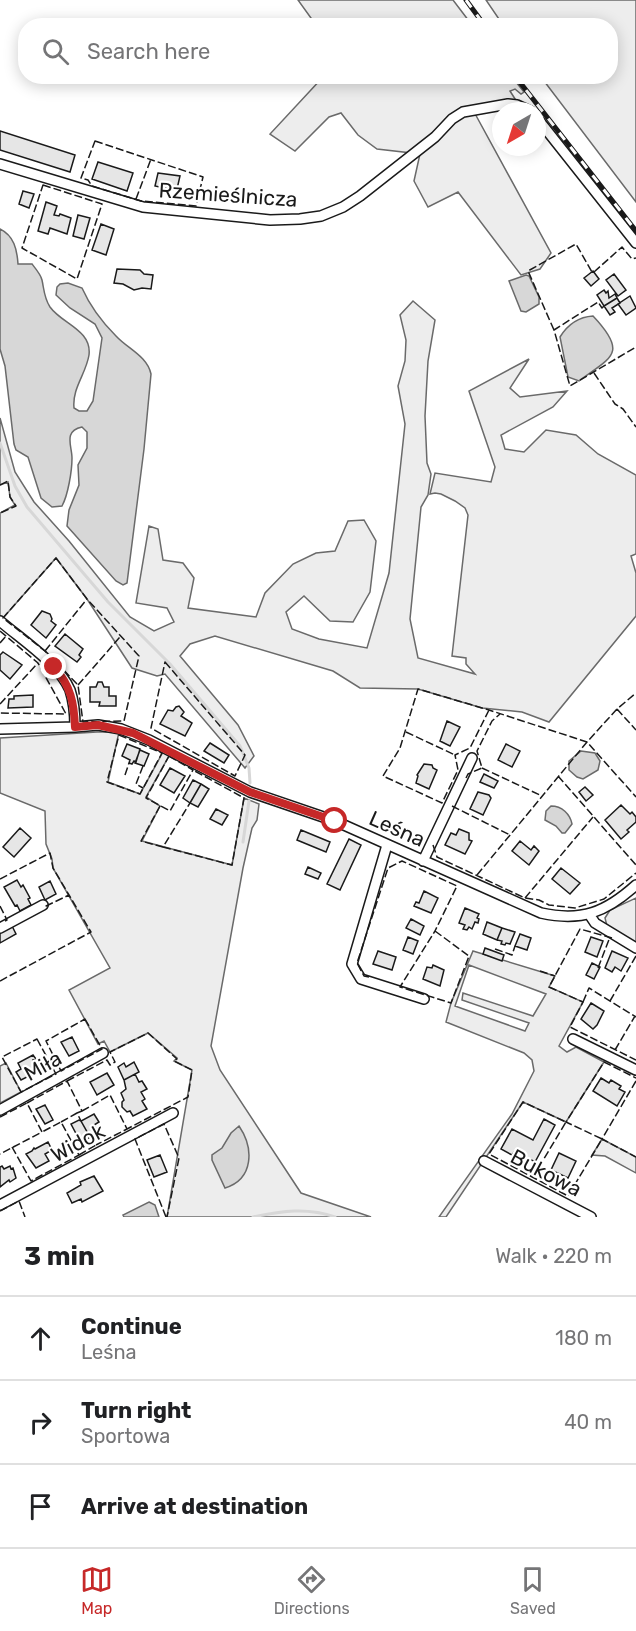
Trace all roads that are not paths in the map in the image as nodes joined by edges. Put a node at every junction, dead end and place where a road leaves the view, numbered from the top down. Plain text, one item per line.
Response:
1 (492, 107) edge
2 (546, 129) edge
3 (0, 164) edge
4 (636, 243) edge
5 (0, 621) edge
6 (75, 727) junction
7 (0, 729) edge
8 (472, 758) dead end
9 (387, 845) junction
10 (423, 861) junction
11 (635, 887) edge
12 (43, 905) dead end
13 (589, 914) junction
14 (0, 928) edge
15 (636, 948) edge
16 (424, 999) dead end
17 (573, 1039) dead end
18 (103, 1053) dead end
19 (636, 1070) edge
20 (0, 1110) edge
21 (173, 1113) dead end
22 (484, 1161) dead end
23 (0, 1205) edge
24 (591, 1217) edge

1 - 3 street, Rzemieślnicza
2 - 4 street
5 - 6 street
6 - 7 street, Leśna
6 - 9 street, Leśna
8 - 10 street
9 - 10 street, Leśna
9 - 16 street
10 - 13 street, Leśna
11 - 13 street, Leśna
12 - 14 street
13 - 15 street
17 - 19 street
18 - 20 street, Miła
21 - 23 street, Widok
22 - 24 street, Bukowa

